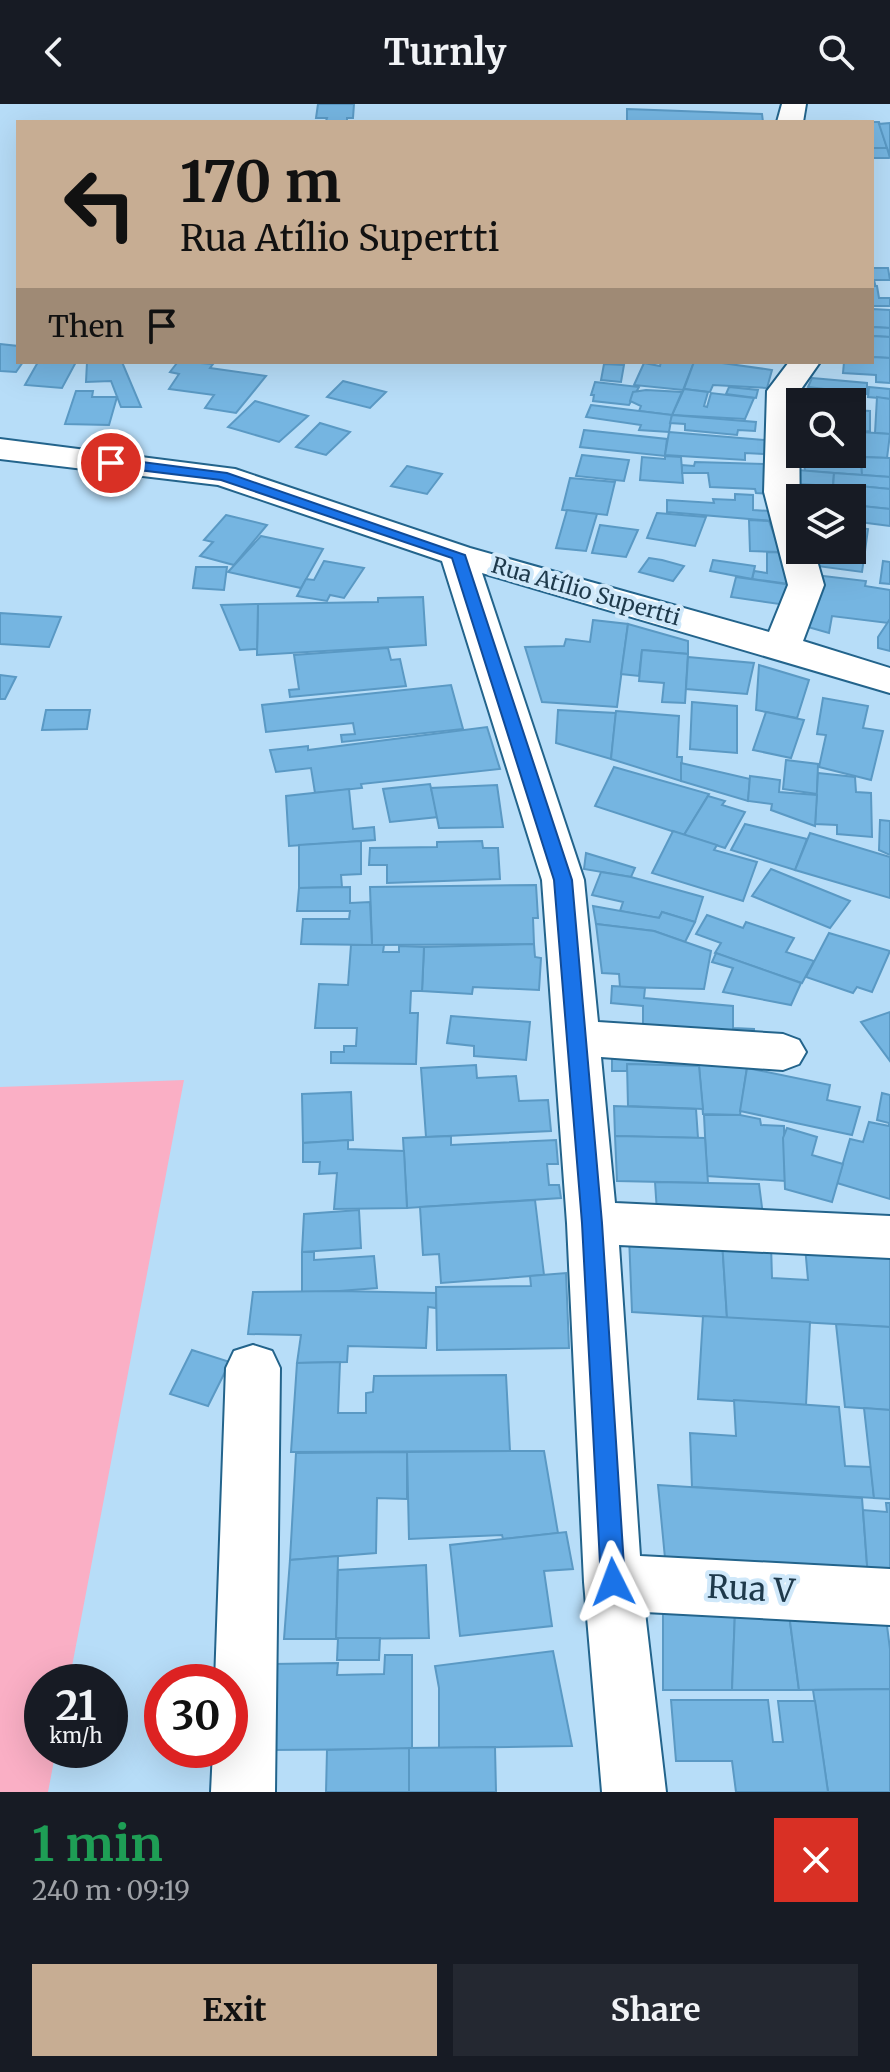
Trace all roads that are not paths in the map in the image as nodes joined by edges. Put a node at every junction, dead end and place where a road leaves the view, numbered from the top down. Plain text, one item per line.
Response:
1 (803, 364) edge
2 (0, 449) edge
3 (458, 555) junction
4 (782, 647) junction
5 (890, 681) edge
6 (576, 1038) junction
7 (783, 1052) dead end
8 (592, 1223) junction
9 (890, 1237) edge
10 (253, 1368) dead end
11 (613, 1582) junction
12 (890, 1597) edge
13 (243, 1792) edge
14 (634, 1792) edge

1 - 4 street
2 - 3 street, Rua Atílio Supertti
3 - 4 street, Rua Atílio Supertti
3 - 6 street
4 - 5 street, Rua Atílio Supertti
6 - 7 street
6 - 8 street
8 - 9 street
8 - 11 street
10 - 13 street
11 - 12 street, Rua V
11 - 14 street

